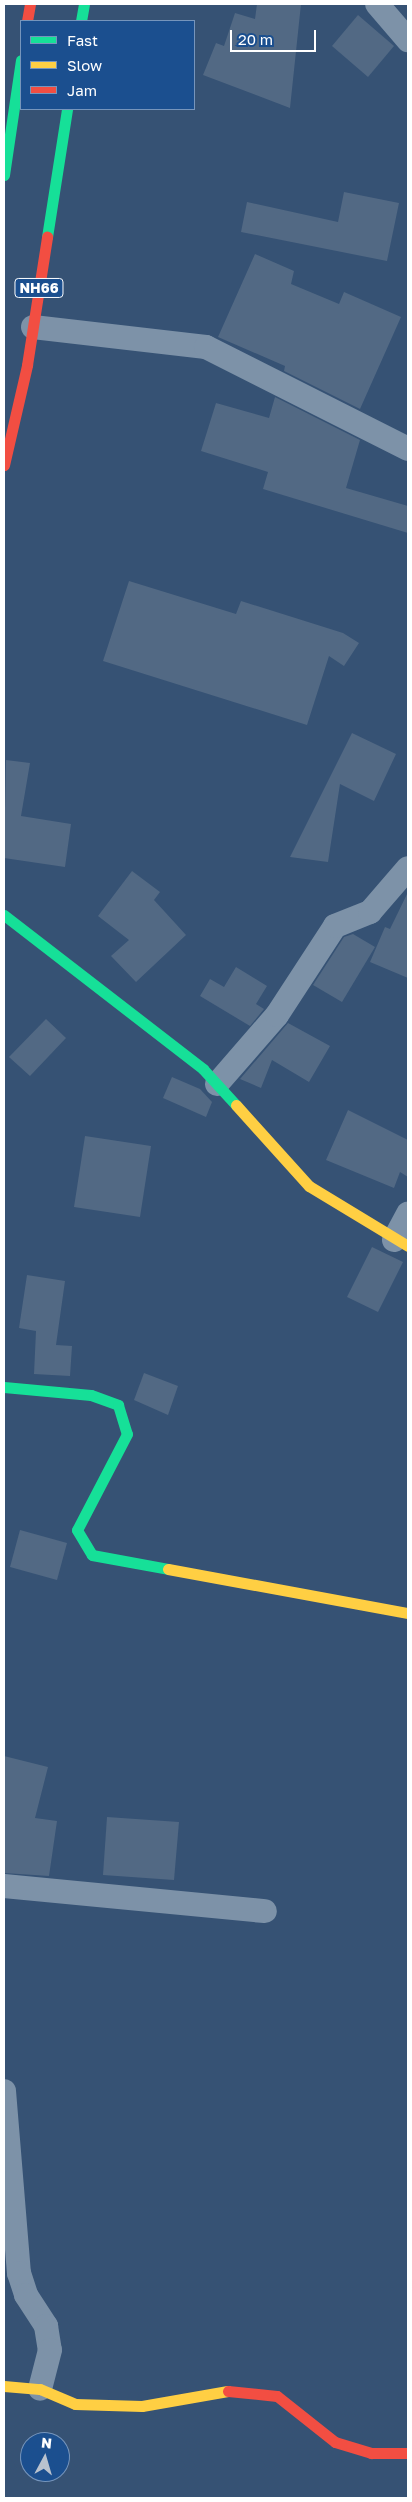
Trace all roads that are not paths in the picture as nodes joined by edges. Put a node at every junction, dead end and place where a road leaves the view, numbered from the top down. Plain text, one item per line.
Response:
1 (30, 4) edge
2 (84, 4) edge
3 (377, 4) edge
4 (27, 20) edge
5 (81, 20) edge
6 (408, 40) edge
7 (20, 67) edge
8 (67, 110) edge
9 (4, 175) edge
10 (33, 327) junction
11 (408, 449) edge
12 (4, 465) edge
13 (408, 868) edge
14 (4, 915) edge
15 (217, 1084) junction
16 (408, 1214) edge
17 (401, 1243) edge
18 (4, 1387) edge
19 (408, 1613) edge
20 (4, 1886) edge
21 (265, 1911) dead end
22 (4, 2091) edge
23 (4, 2386) edge
24 (40, 2389) junction
25 (408, 2453) edge

1 - 4 main road
2 - 5 main road
3 - 6 street
7 - 9 main road
8 - 10 main road, NH66
10 - 11 street
10 - 12 main road, NH66
13 - 15 street
14 - 15 main road
15 - 17 main road
16 - 17 street
18 - 19 main road
20 - 21 street
22 - 24 street
23 - 24 main road
24 - 25 main road

